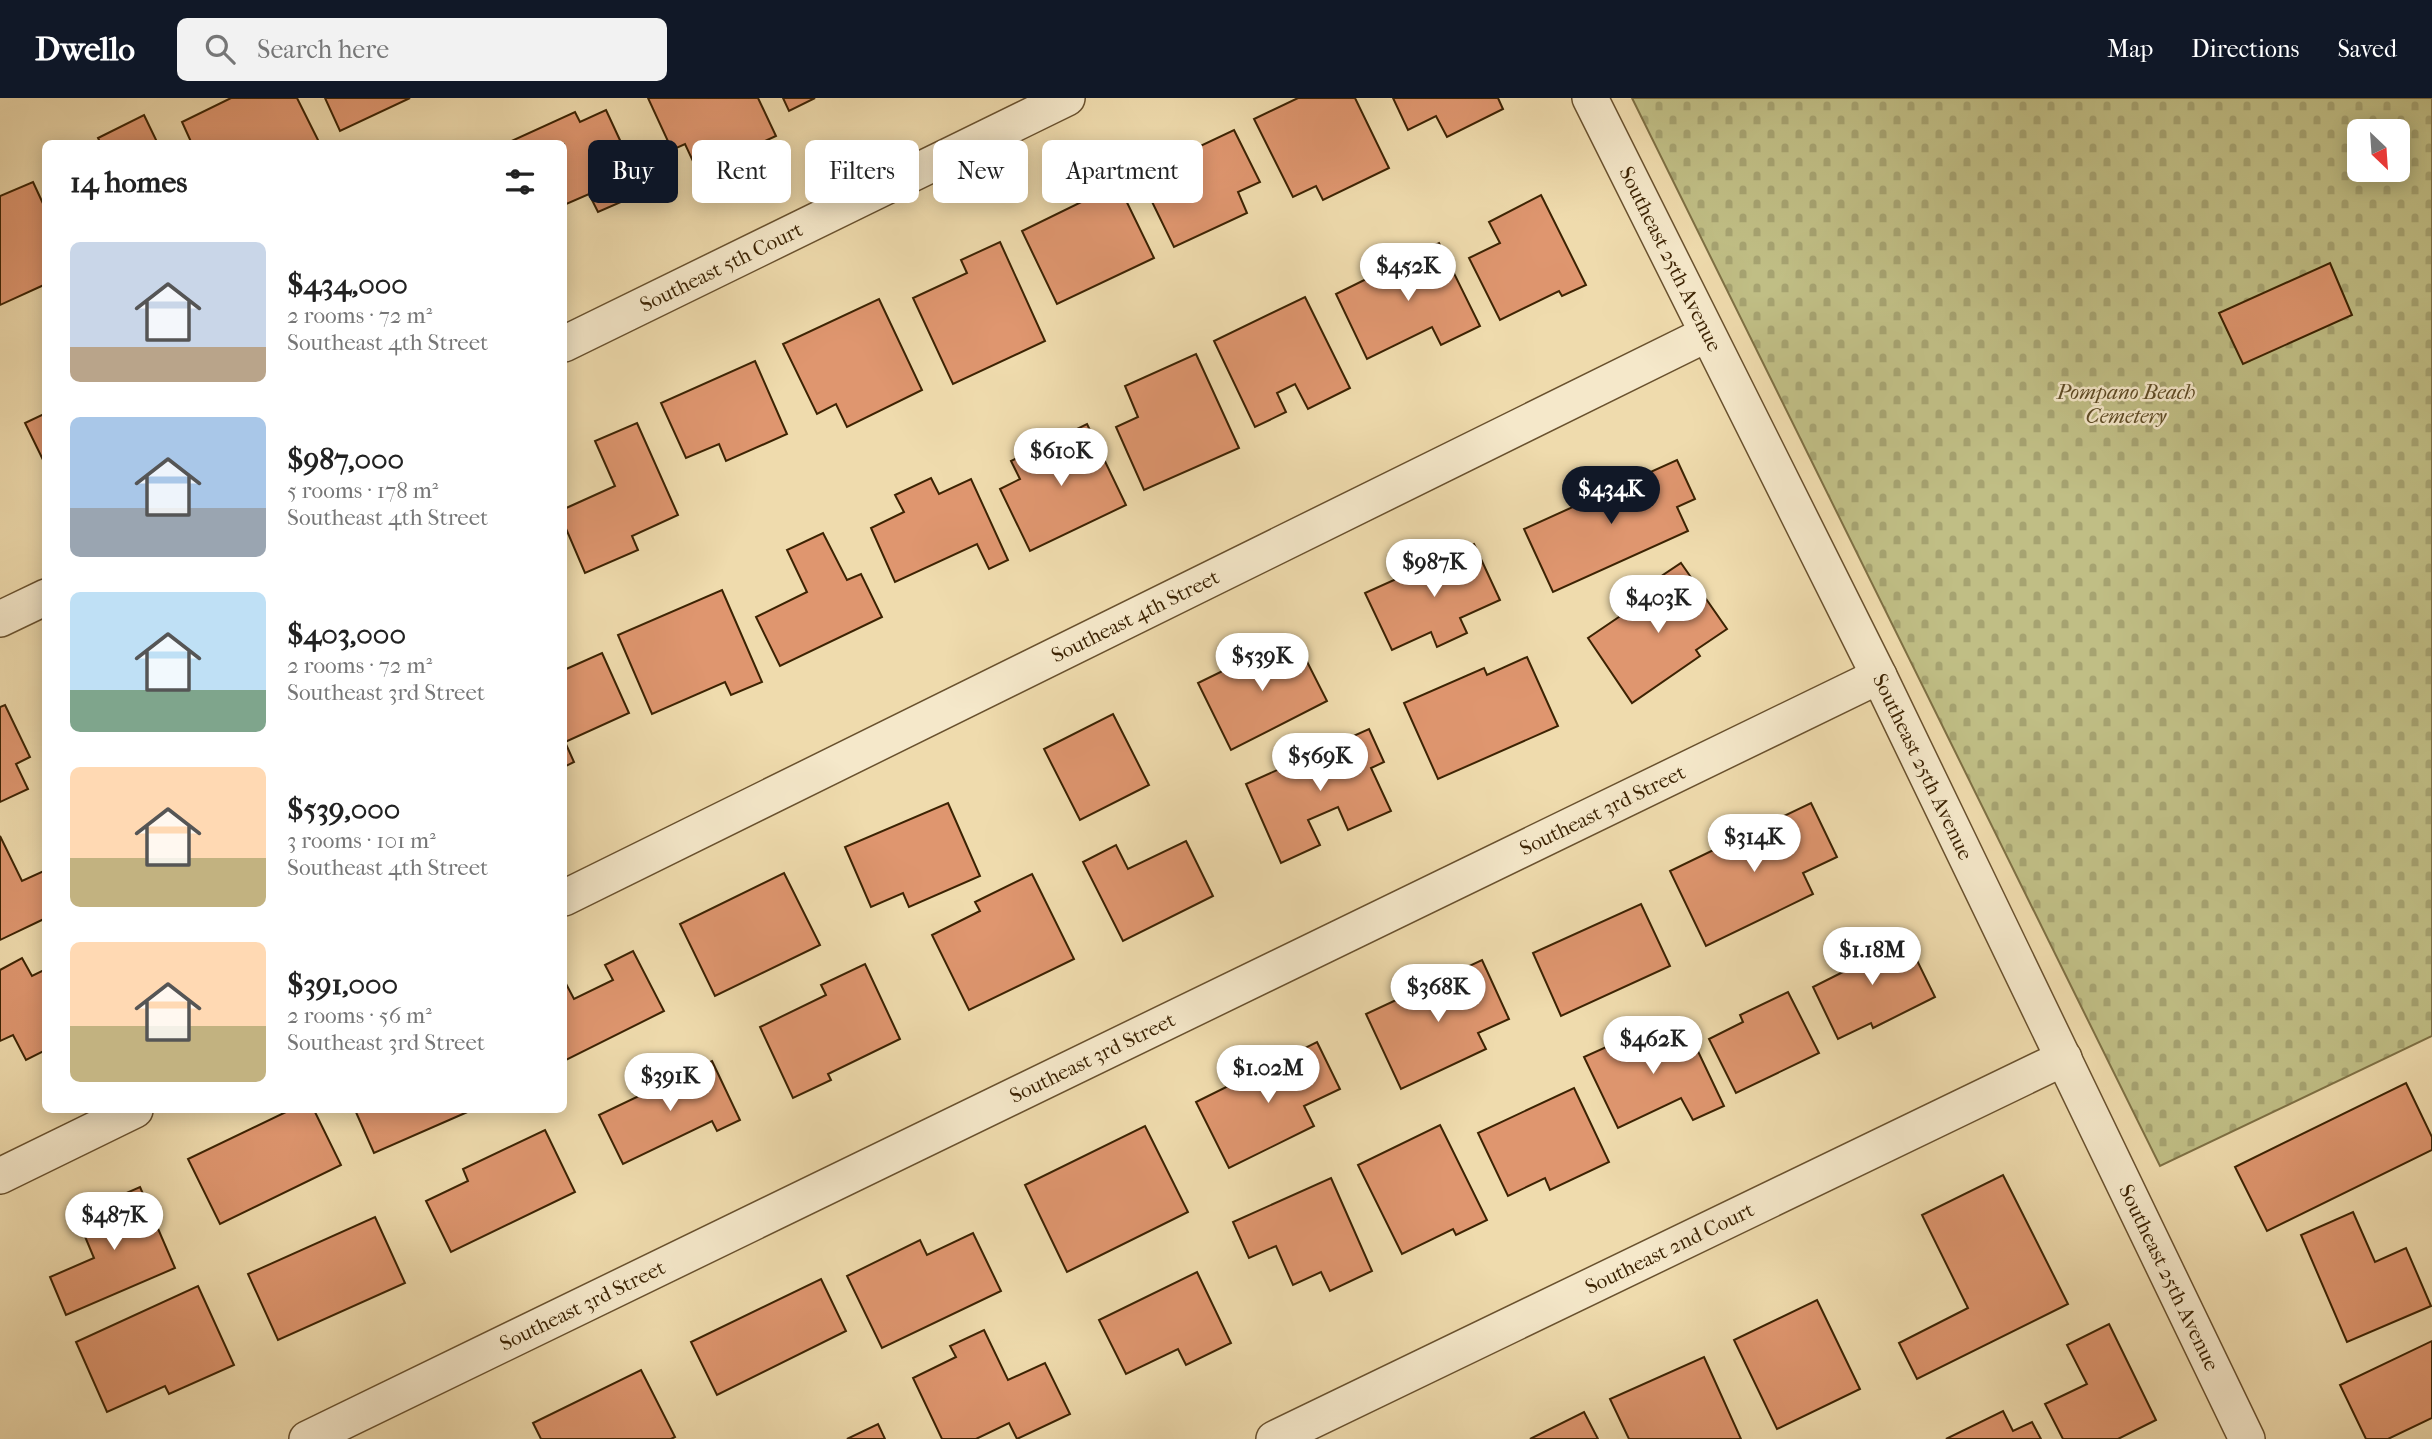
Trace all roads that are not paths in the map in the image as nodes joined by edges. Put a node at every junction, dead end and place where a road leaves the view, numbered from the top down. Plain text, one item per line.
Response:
1 (1067, 98) edge
2 (1590, 98) edge
3 (1707, 334) junction
4 (567, 343) edge
5 (42, 599) edge
6 (0, 619) edge
7 (1879, 676) junction
8 (567, 897) edge
9 (2064, 1058) junction
10 (129, 1113) edge
11 (0, 1176) edge
12 (307, 1439) edge
13 (1274, 1439) edge
14 (2247, 1439) edge

1 - 4 street, Southeast 5th Court
2 - 3 street, Southeast 25th Avenue
3 - 7 street, Southeast 25th Avenue
3 - 8 street, Southeast 4th Street
5 - 6 street
7 - 9 street, Southeast 25th Avenue
7 - 12 street, Southeast 3rd Street
9 - 13 street, Southeast 2nd Court
9 - 14 street, Southeast 25th Avenue
10 - 11 street

